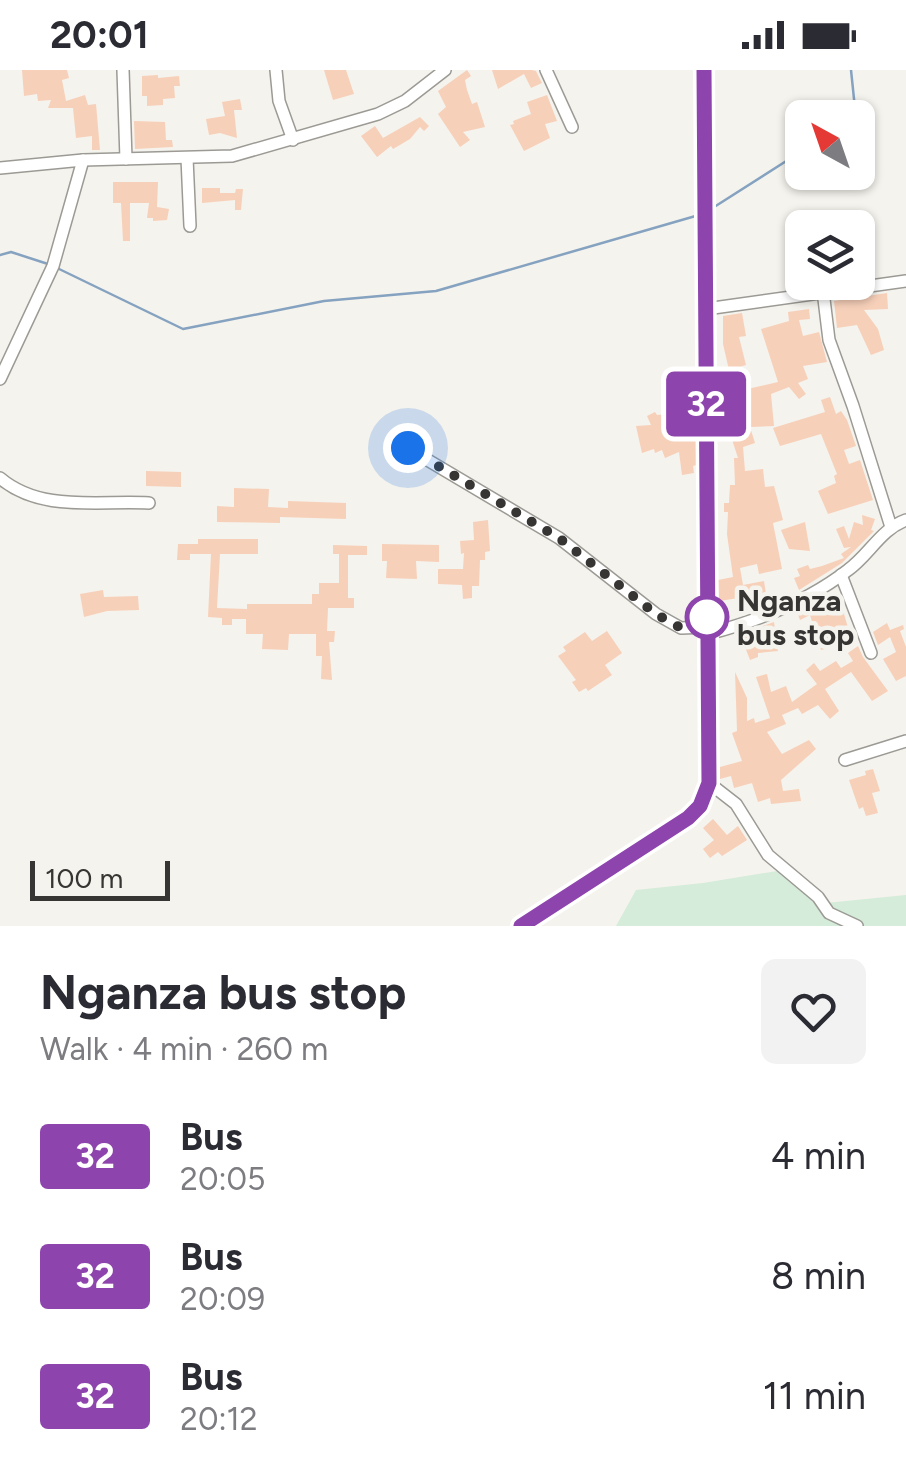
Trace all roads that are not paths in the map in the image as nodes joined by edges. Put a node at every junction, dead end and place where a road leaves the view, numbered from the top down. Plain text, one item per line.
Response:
1 (122, 70) edge
2 (276, 70) edge
3 (445, 70) edge
4 (546, 70) edge
5 (704, 70) edge
6 (572, 127) dead end
7 (293, 140) junction
8 (187, 158) junction
9 (126, 159) junction
10 (83, 160) junction
11 (0, 168) edge
12 (190, 226) dead end
13 (906, 281) edge
14 (875, 285) edge
15 (785, 297) edge
16 (825, 300) edge
17 (706, 309) junction
18 (0, 379) edge
19 (408, 448) dead end
20 (0, 478) edge
21 (149, 503) dead end
22 (906, 520) edge
23 (891, 526) junction
24 (841, 576) junction
25 (707, 631) junction
26 (871, 653) dead end
27 (906, 741) edge
28 (845, 760) dead end
29 (709, 783) junction
30 (521, 926) edge
31 (858, 926) edge

1 - 9 street
2 - 7 street
3 - 7 street
4 - 6 street
5 - 17 main road
7 - 8 street
8 - 9 street
8 - 12 street
9 - 10 street
10 - 11 street
10 - 18 street
13 - 14 street
15 - 17 street
16 - 23 street
17 - 25 main road
19 - 25 street
20 - 21 street
22 - 23 street
23 - 24 street
24 - 25 street
24 - 26 street
25 - 29 main road
27 - 28 street
29 - 30 main road
29 - 31 street

